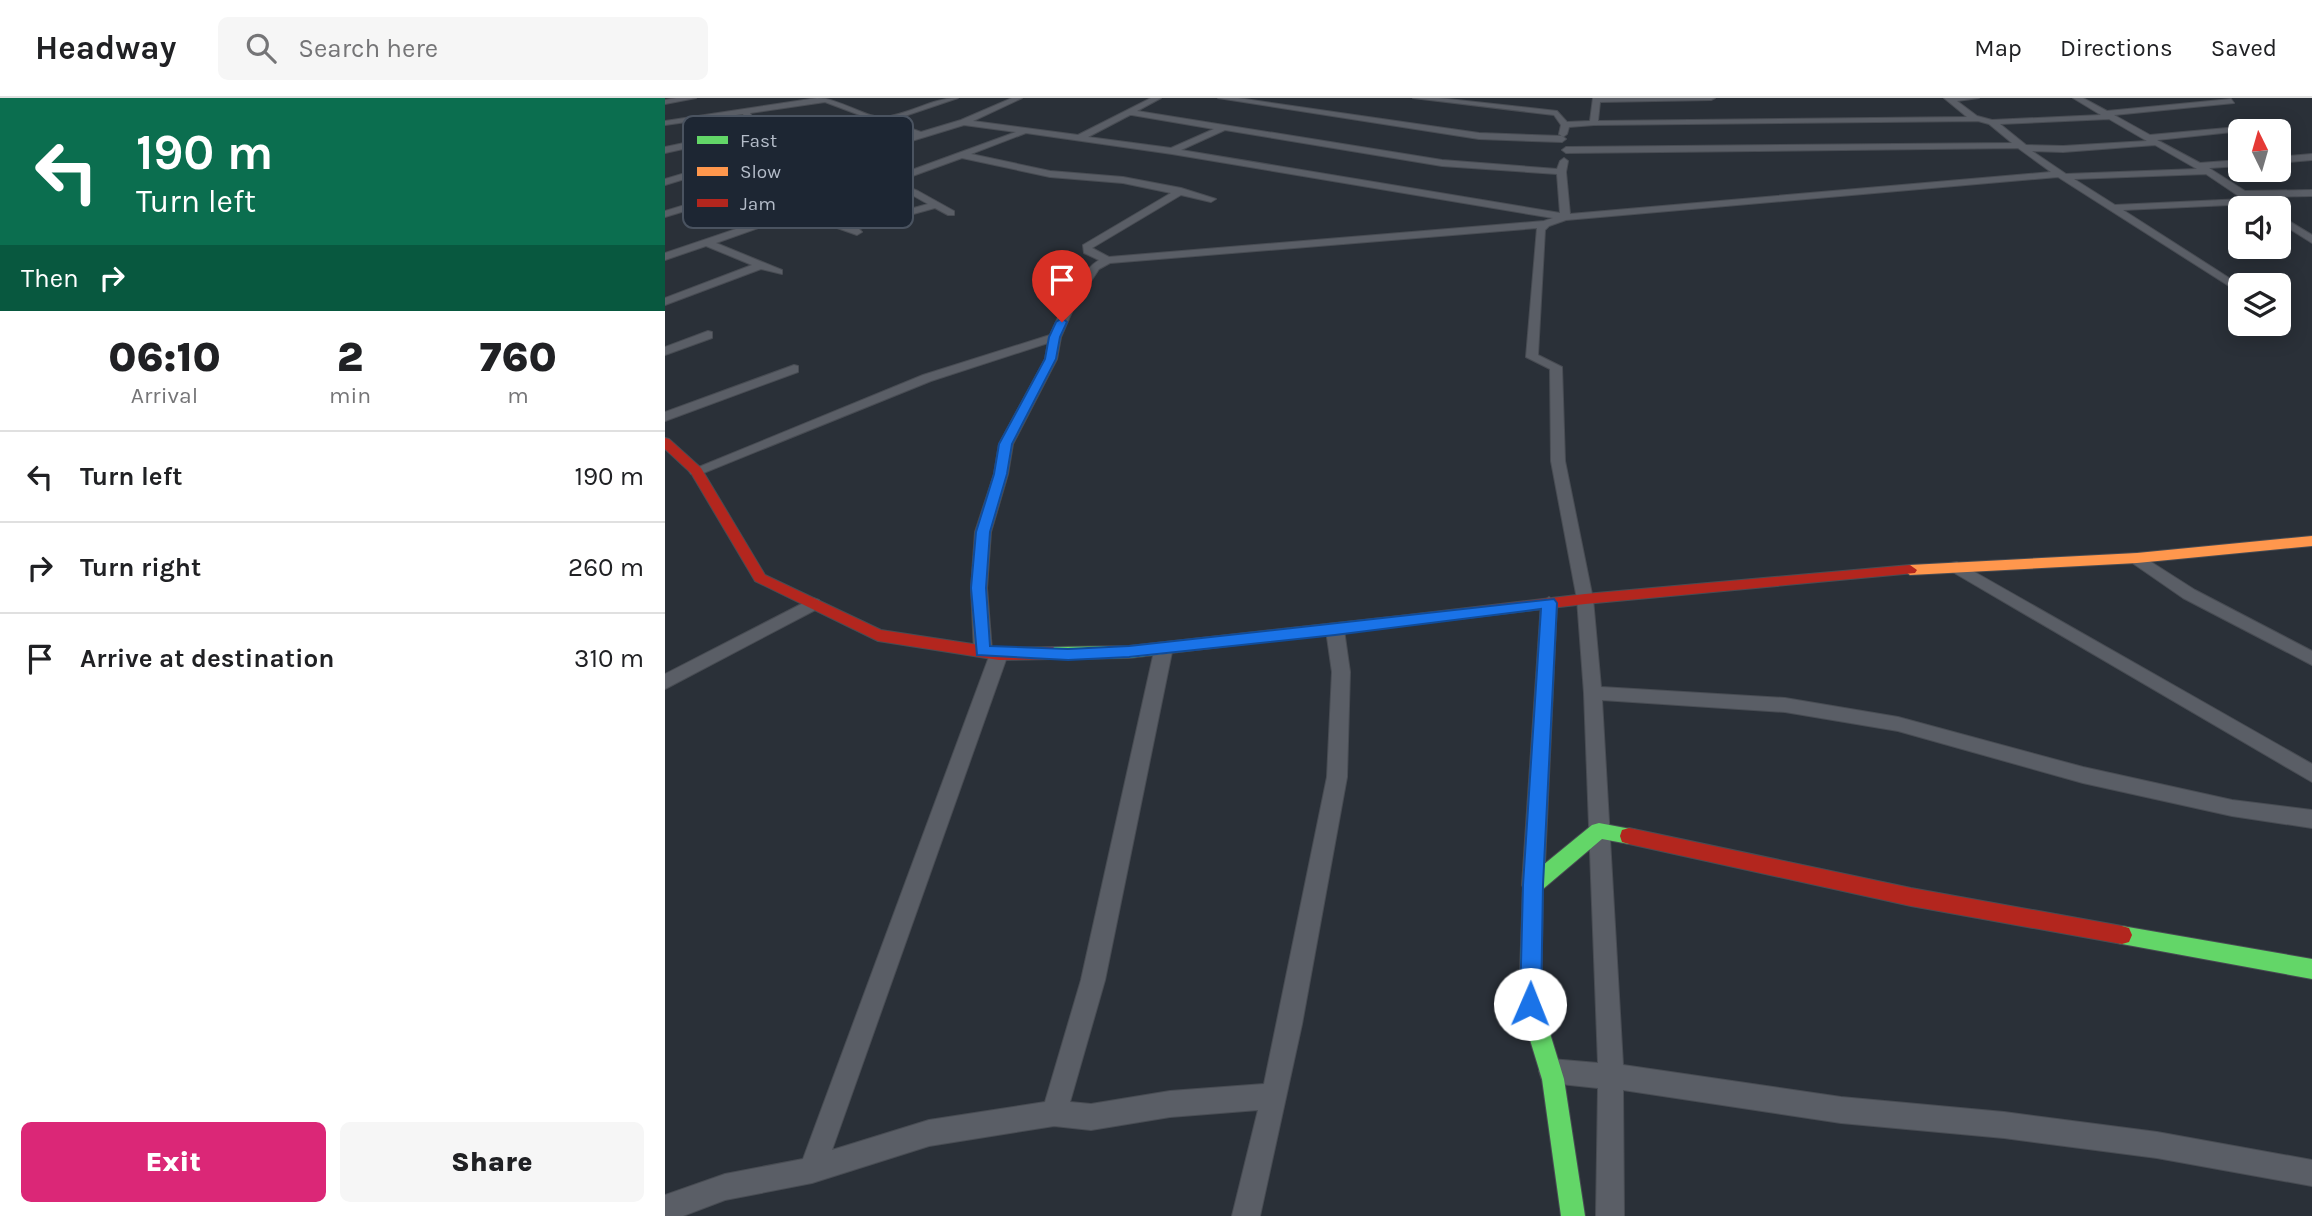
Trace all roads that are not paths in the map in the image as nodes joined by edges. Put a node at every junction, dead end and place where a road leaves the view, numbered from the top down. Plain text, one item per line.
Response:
1 (692, 98) edge
2 (846, 98) edge
3 (954, 98) edge
4 (1018, 98) edge
5 (1157, 98) edge
6 (1222, 98) edge
7 (1417, 98) edge
8 (1711, 98) edge
9 (1948, 98) edge
10 (1975, 98) edge
11 (2077, 98) edge
12 (1597, 99) edge
13 (825, 100) edge
14 (2231, 101) dead end
15 (665, 102) edge
16 (745, 111) junction
17 (1132, 113) junction
18 (709, 116) edge
19 (748, 116) edge
20 (872, 116) edge
21 (897, 116) edge
22 (2108, 116) junction
23 (1978, 119) junction
24 (683, 120) edge
25 (1992, 121) junction
26 (665, 122) edge
27 (964, 122) junction
28 (1594, 122) junction
29 (1565, 125) junction
30 (1223, 127) junction
31 (2228, 131) edge
32 (913, 132) edge
33 (1024, 132) junction
34 (923, 136) junction
35 (913, 139) edge
36 (1077, 139) junction
37 (1562, 139) junction
38 (2152, 140) junction
39 (683, 146) edge
40 (2023, 146) junction
41 (665, 150) edge
42 (1566, 150) junction
43 (1172, 151) junction
44 (961, 155) junction
45 (2312, 158) edge
46 (2291, 159) edge
47 (2228, 165) edge
48 (2204, 169) junction
49 (1561, 172) junction
50 (913, 173) edge
51 (2061, 175) junction
52 (683, 176) edge
53 (665, 182) edge
54 (1181, 191) junction
55 (2312, 193) edge
56 (913, 194) edge
57 (2245, 196) edge
58 (2274, 196) edge
59 (1211, 199) dead end
60 (2228, 199) edge
61 (936, 205) junction
62 (2114, 208) junction
63 (683, 209) edge
64 (913, 212) edge
65 (951, 213) dead end
66 (665, 214) edge
67 (1565, 217) junction
68 (1545, 224) junction
69 (2291, 226) edge
70 (750, 228) edge
71 (845, 228) edge
72 (863, 228) edge
73 (2312, 240) edge
74 (707, 243) junction
75 (665, 257) edge
76 (1107, 260) junction
77 (762, 265) junction
78 (778, 272) dead end
79 (2228, 282) edge
80 (665, 302) edge
81 (708, 335) dead end
82 (1055, 337) junction
83 (665, 351) edge
84 (794, 369) dead end
85 (665, 417) edge
86 (665, 442) edge
87 (696, 471) junction
88 (2312, 541) edge
89 (2137, 558) junction
90 (1957, 567) junction
91 (1585, 599) junction
92 (1549, 603) junction
93 (813, 604) junction
94 (1335, 630) junction
95 (1164, 647) junction
96 (991, 652) junction
97 (2312, 659) edge
98 (665, 682) edge
99 (1593, 693) junction
100 (2312, 774) edge
101 (2312, 819) edge
102 (1599, 831) junction
103 (1533, 885) junction
104 (2312, 969) edge
105 (1551, 1071) junction
106 (1611, 1079) junction
107 (1273, 1096) junction
108 (1054, 1113) junction
109 (812, 1170) junction
110 (2312, 1173) edge
111 (665, 1209) edge
112 (1246, 1216) edge
113 (1573, 1216) edge
114 (1610, 1216) edge

1 - 15 street
2 - 13 street
3 - 21 street
4 - 27 street
5 - 17 street
6 - 37 street
7 - 29 street
8 - 12 street
9 - 10 street
9 - 23 street
11 - 22 street
12 - 28 street
13 - 16 street
13 - 20 street
14 - 22 street
16 - 18 street
16 - 19 street
17 - 30 street
17 - 36 street
22 - 25 street
22 - 38 street
23 - 25 street
23 - 28 street
24 - 26 street
25 - 40 street
27 - 33 street
27 - 34 street
28 - 29 street
29 - 37 street
30 - 43 street
30 - 49 street
31 - 38 street
32 - 34 street
33 - 36 street
33 - 44 street
34 - 35 street
36 - 43 street
37 - 42 street
38 - 40 street
38 - 48 street
39 - 41 street
40 - 42 street
40 - 51 street
42 - 49 street
43 - 67 street
44 - 50 street
44 - 54 street
45 - 46 street
47 - 48 street
48 - 51 street
48 - 57 street
49 - 67 street
51 - 62 street
51 - 67 street
52 - 53 street
54 - 59 street
54 - 76 street
55 - 58 street
56 - 61 street
60 - 62 street
61 - 64 street
61 - 65 street
62 - 79 street
63 - 66 street
67 - 68 street
68 - 76 street
68 - 91 street
69 - 73 street
70 - 74 street
71 - 72 street
74 - 75 street
74 - 77 street
76 - 82 street
77 - 78 street
77 - 80 street
81 - 83 street
82 - 87 street
82 - 96 street
84 - 85 street
86 - 87 street
87 - 93 street
88 - 89 street
89 - 90 street
89 - 97 street
90 - 91 street
90 - 100 street
91 - 92 street
91 - 99 street
92 - 94 street
92 - 103 street
93 - 96 street
93 - 98 street
94 - 95 street
94 - 107 street
95 - 96 street
95 - 108 street
96 - 109 street
99 - 101 street
99 - 102 street
102 - 103 street
102 - 104 street
102 - 106 street
103 - 105 street
105 - 106 street
105 - 113 street
106 - 110 street
106 - 114 street
107 - 108 street
107 - 112 street
108 - 109 street
109 - 111 street

